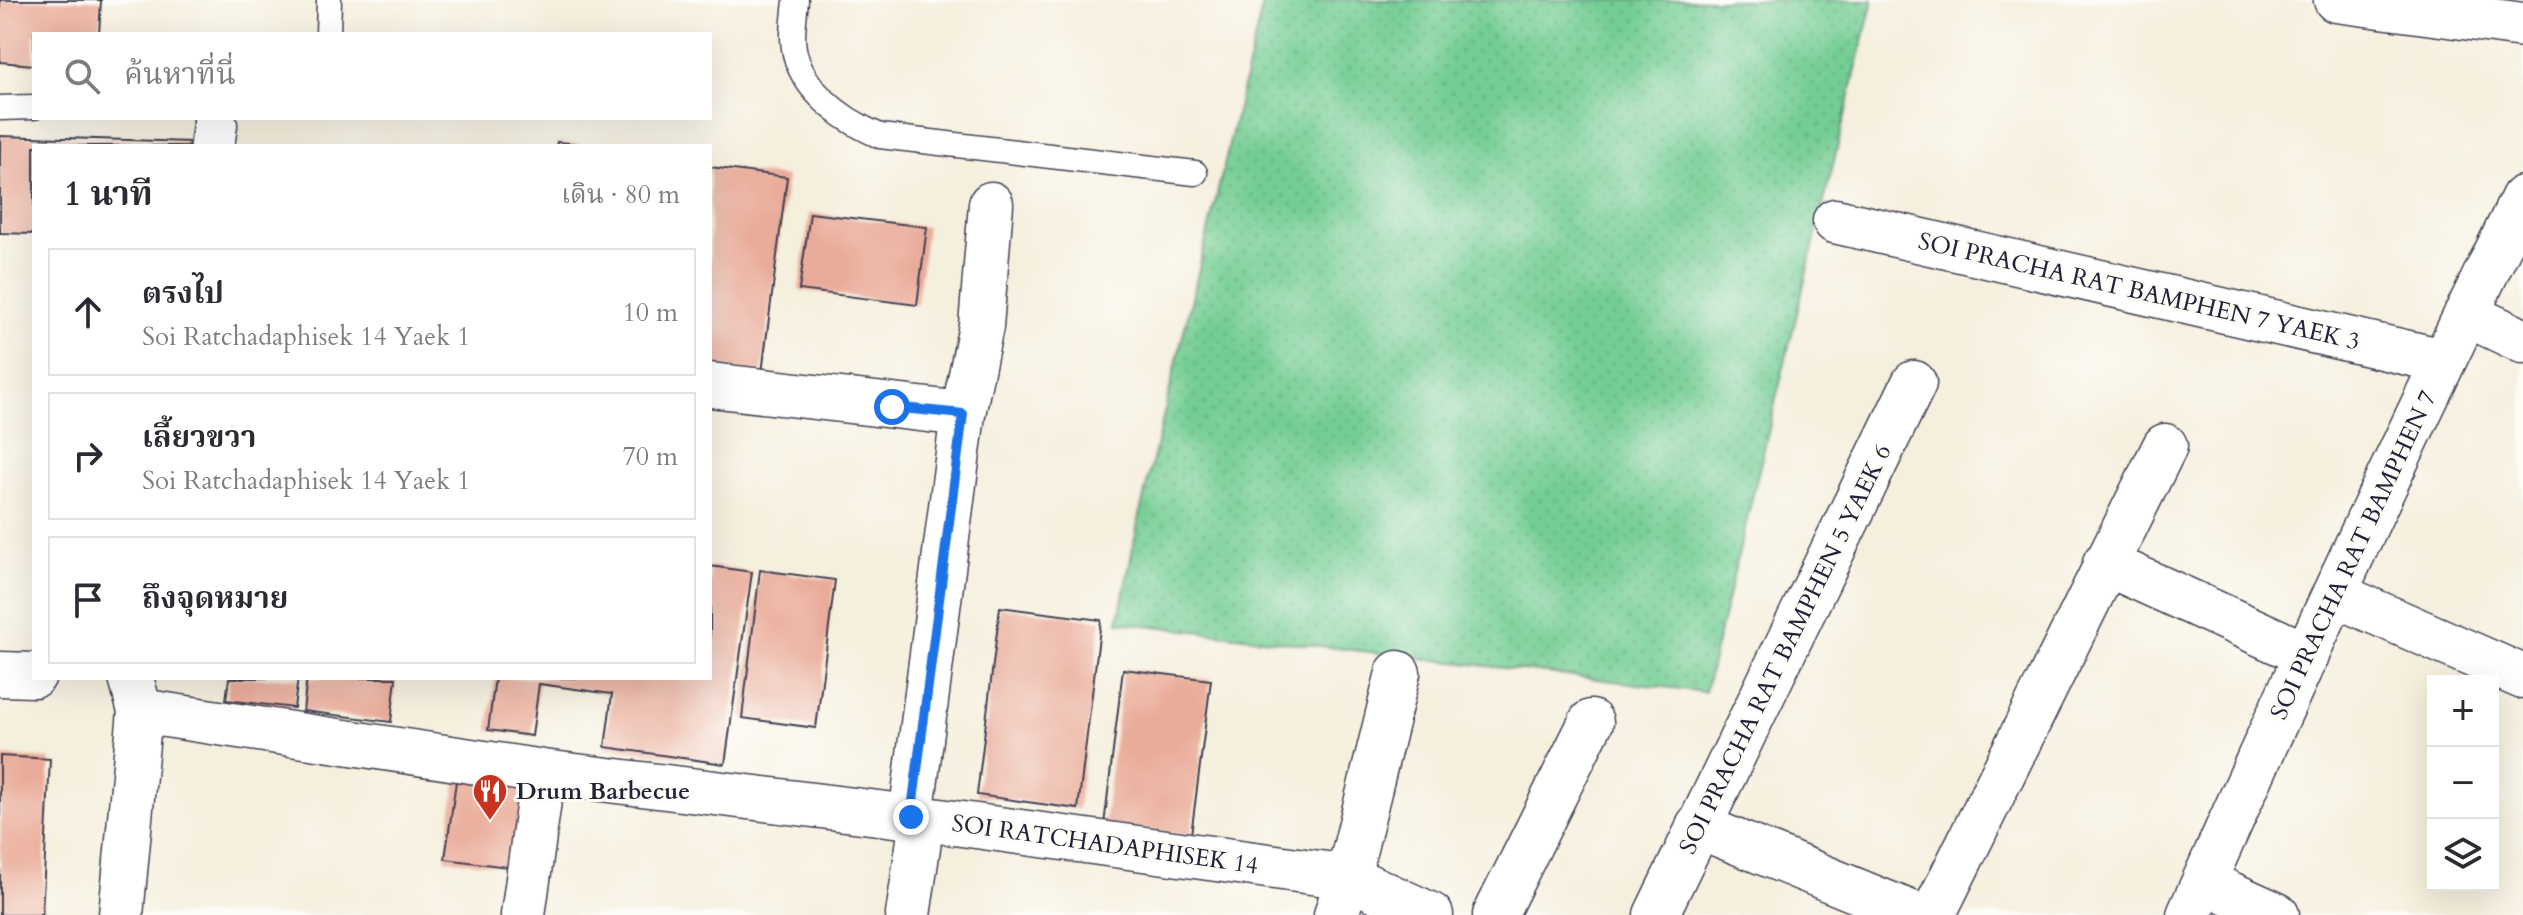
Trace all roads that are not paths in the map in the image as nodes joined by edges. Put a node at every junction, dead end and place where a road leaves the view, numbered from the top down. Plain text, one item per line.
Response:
1 (329, 0) edge
2 (796, 0) edge
3 (2336, 0) edge
4 (2523, 25) edge
5 (328, 32) edge
6 (32, 107) edge
7 (0, 108) edge
8 (1195, 173) dead end
9 (2523, 198) edge
10 (991, 204) dead end
11 (1835, 221) dead end
12 (2466, 314) junction
13 (2523, 341) edge
14 (2443, 361) junction
15 (1914, 383) dead end
16 (712, 385) edge
17 (963, 414) junction
18 (2165, 446) dead end
19 (2105, 563) junction
20 (2334, 594) junction
21 (2307, 655) junction
22 (1398, 673) dead end
23 (0, 674) edge
24 (32, 675) edge
25 (2523, 677) edge
26 (136, 695) edge
27 (1591, 722) dead end
28 (543, 772) junction
29 (916, 818) junction
30 (1698, 826) junction
31 (1342, 896) edge
32 (2196, 899) edge
33 (121, 915) edge
34 (523, 915) edge
35 (908, 915) edge
36 (1431, 915) edge
37 (1495, 915) edge
38 (1656, 915) edge
39 (1916, 915) edge
40 (1933, 915) edge
41 (2277, 915) edge

1 - 5 lane
2 - 8 lane
3 - 4 street
6 - 7 lane
9 - 12 street, SOI PRACHA RAT BAMPHEN 7
10 - 17 street
11 - 14 street, SOI PRACHA RAT BAMPHEN 7 YAEK 3
12 - 13 street
12 - 14 street, SOI PRACHA RAT BAMPHEN 7
14 - 20 street, SOI PRACHA RAT BAMPHEN 7
15 - 30 street, SOI PRACHA RAT BAMPHEN 5 YAEK 6
16 - 17 street
17 - 29 street
18 - 19 street
19 - 21 street
19 - 40 street
20 - 21 street, SOI PRACHA RAT BAMPHEN 7
20 - 25 street
21 - 32 street, SOI PRACHA RAT BAMPHEN 7
22 - 31 street
23 - 24 street
26 - 28 street, SOI RATCHADAPHISEK 14
26 - 33 street
27 - 37 street
28 - 29 street, SOI RATCHADAPHISEK 14
28 - 34 street
29 - 31 street, SOI RATCHADAPHISEK 14
29 - 35 street
30 - 38 street, SOI PRACHA RAT BAMPHEN 5 YAEK 6
30 - 39 street
31 - 36 street, SOI RATCHADAPHISEK 14
32 - 41 street

